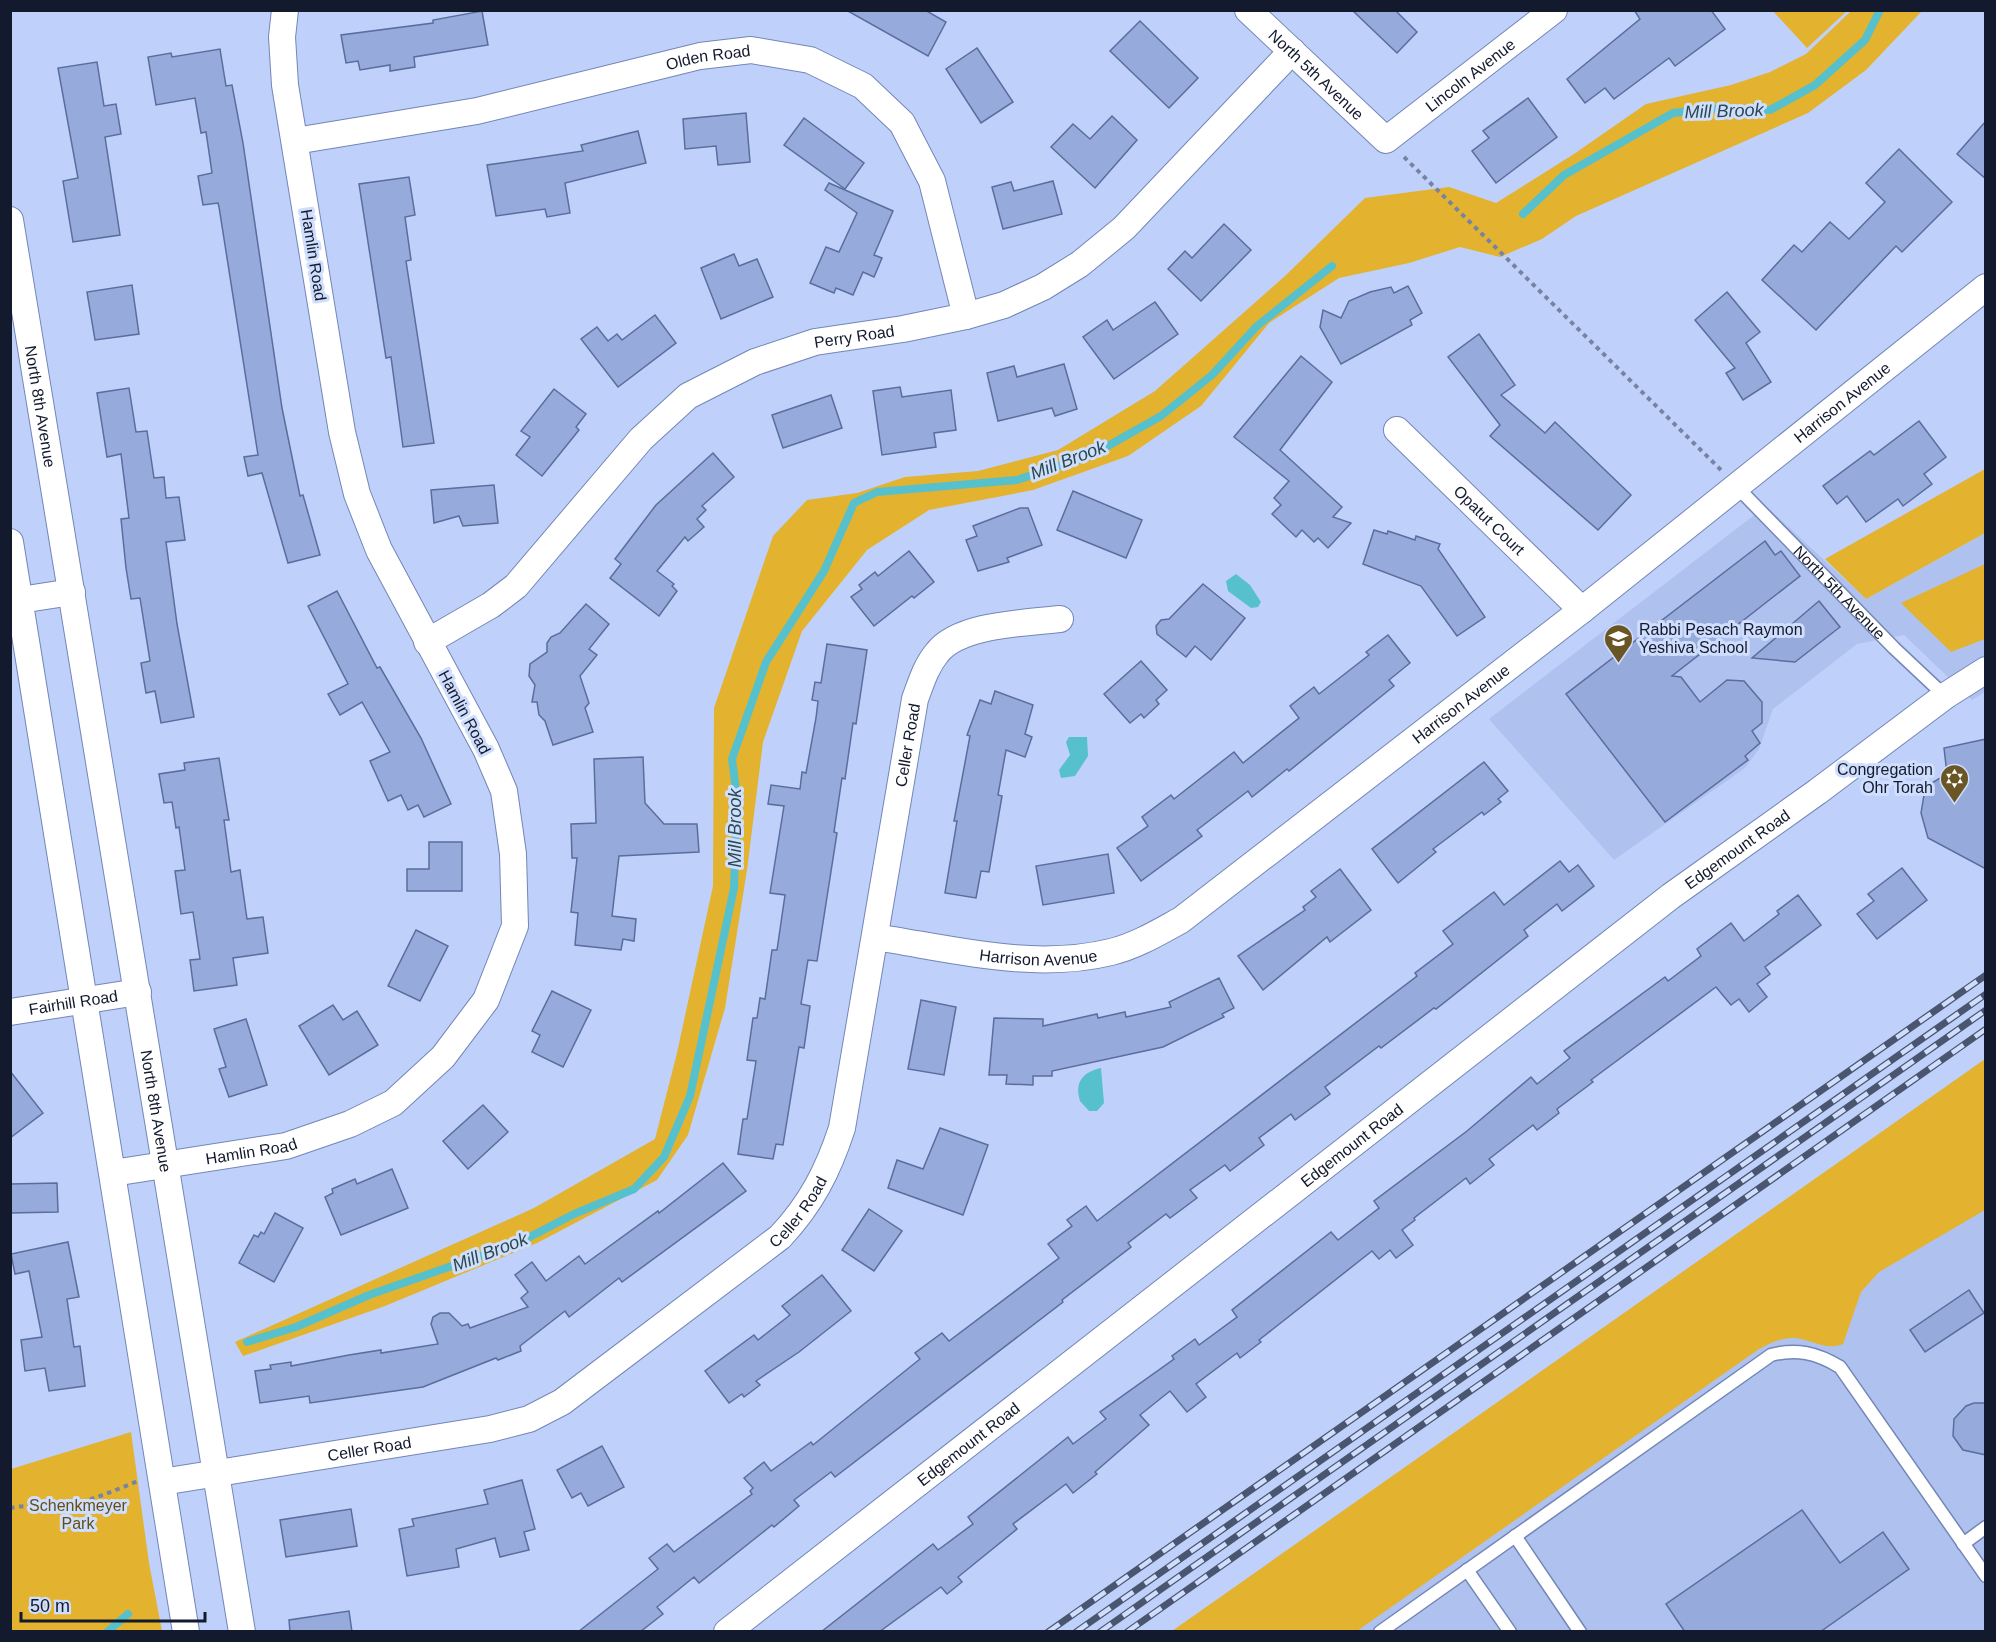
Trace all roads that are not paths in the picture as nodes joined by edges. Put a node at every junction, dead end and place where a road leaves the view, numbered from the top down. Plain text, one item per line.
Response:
1 (285, 10) edge
2 (1248, 10) edge
3 (1554, 10) edge
4 (1292, 51) junction
5 (1386, 140) joint
6 (295, 141) junction
7 (10, 220) edge
8 (1986, 286) edge
9 (966, 316) junction
10 (1397, 430) dead end
11 (1737, 487) junction
12 (10, 542) edge
13 (72, 592) junction
14 (20, 600) junction
15 (1582, 610) junction
16 (1060, 619) dead end
17 (427, 642) junction
18 (1986, 670) edge
19 (1945, 696) junction
20 (875, 937) junction
21 (138, 992) junction
22 (84, 1000) junction
23 (10, 1012) edge
24 (166, 1164) junction
25 (113, 1173) junction
26 (216, 1474) junction
27 (151, 1481) junction
28 (1986, 1527) edge
29 (1515, 1536) junction
30 (1963, 1544) junction
31 (1467, 1570) junction
32 (1986, 1576) edge
33 (186, 1632) edge
34 (242, 1632) edge
35 (727, 1632) edge
36 (1380, 1632) edge
37 (1510, 1632) edge
38 (1580, 1632) edge

1 - 6 street, Hamlin Road
2 - 4 street, North 5th Avenue
3 - 5 street, Lincoln Avenue
4 - 5 street, North 5th Avenue
4 - 9 street, Perry Road
6 - 9 street, Olden Road
6 - 17 street, Hamlin Road
7 - 13 street, North 8th Avenue
8 - 11 street, Harrison Avenue
9 - 17 street, Perry Road
10 - 15 street, Opatut Court
11 - 15 street, Harrison Avenue
11 - 19 lane, North 5th Avenue
12 - 14 street
13 - 14 street
13 - 21 street, North 8th Avenue
14 - 22 street
15 - 20 street, Harrison Avenue
16 - 20 street, Celler Road
17 - 24 street, Hamlin Road
18 - 19 street, Edgemount Road
19 - 35 street, Edgemount Road
20 - 26 street, Celler Road
21 - 22 street, Fairhill Road
21 - 24 street, North 8th Avenue
22 - 23 street, Fairhill Road
22 - 25 street
24 - 25 street, Hamlin Road
24 - 26 street, North 8th Avenue
25 - 27 street
26 - 27 street, Celler Road
26 - 34 street, North 8th Avenue
27 - 33 street
28 - 30 lane
29 - 30 lane
29 - 31 lane
29 - 38 lane
30 - 32 lane
31 - 36 lane
31 - 37 lane

